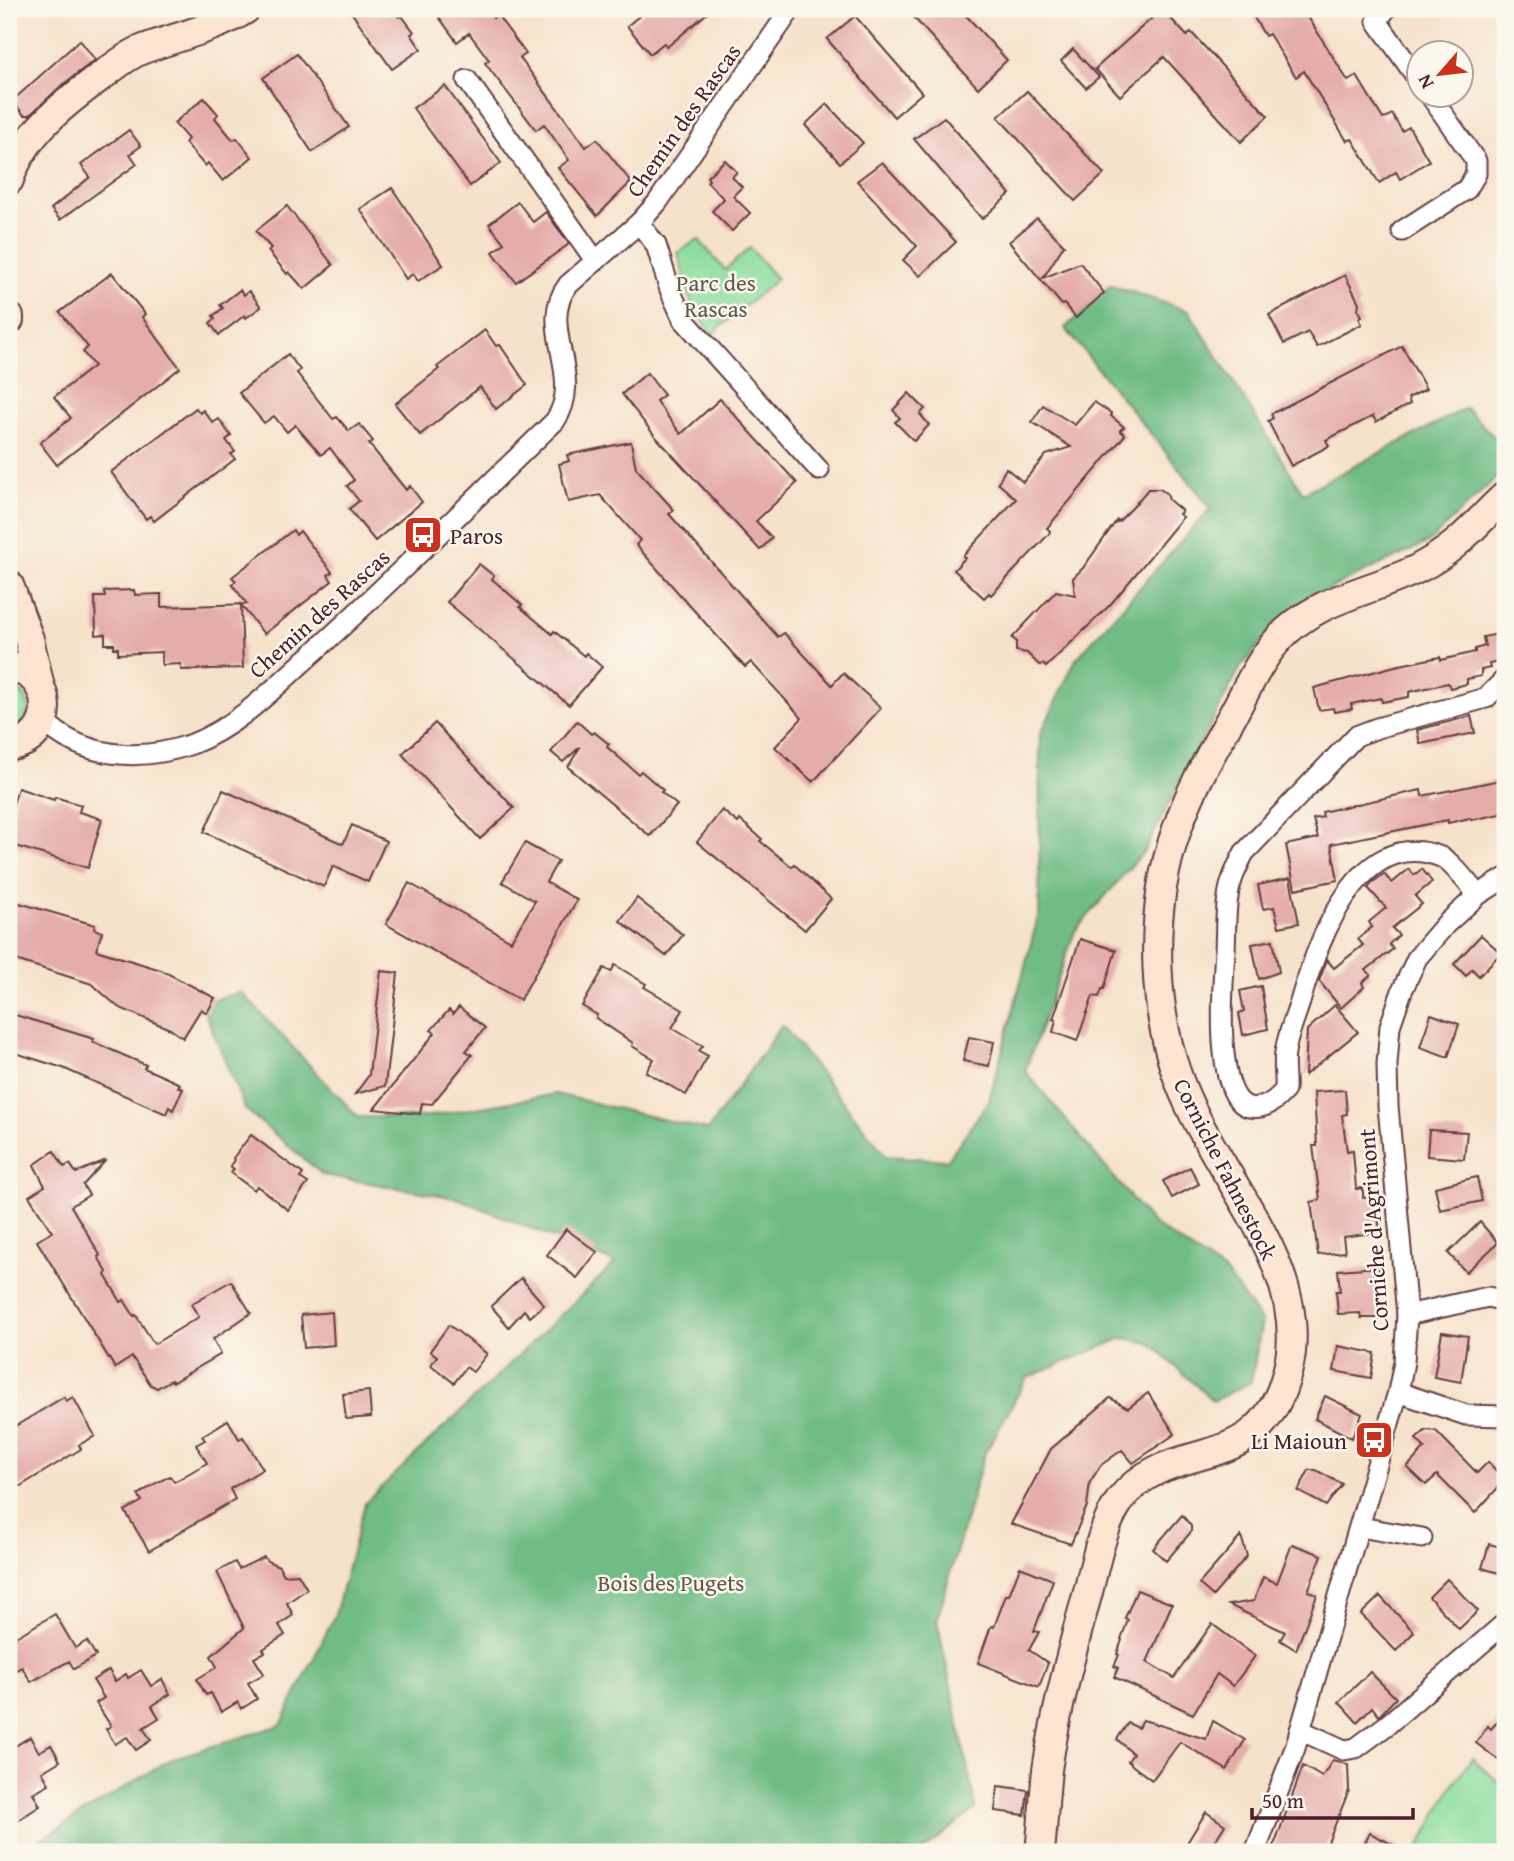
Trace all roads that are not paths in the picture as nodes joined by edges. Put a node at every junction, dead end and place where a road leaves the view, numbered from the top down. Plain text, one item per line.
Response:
1 (246, 9) edge
2 (791, 9) edge
3 (1386, 9) edge
4 (1406, 63) edge
5 (467, 80) dead end
6 (1439, 108) edge
7 (9, 180) edge
8 (639, 223) junction
9 (1402, 231) dead end
10 (595, 260) junction
11 (819, 470) dead end
12 (1505, 496) edge
13 (11, 591) edge
14 (9, 655) edge
15 (9, 667) edge
16 (1505, 679) edge
17 (40, 687) junction
18 (43, 720) junction
19 (14, 749) edge
20 (1505, 878) edge
21 (1478, 895) junction
22 (1505, 1301) edge
23 (1407, 1315) junction
24 (1398, 1392) junction
25 (1505, 1416) edge
26 (1360, 1527) junction
27 (1422, 1538) dead end
28 (1505, 1623) edge
29 (1300, 1730) junction
30 (1040, 1852) edge
31 (1255, 1852) edge

1 - 7 main road
2 - 8 street, Chemin des Rascas
3 - 4 street
5 - 10 street
6 - 9 street
8 - 10 street, Chemin des Rascas
8 - 11 street
10 - 18 street, Chemin des Rascas
12 - 30 main road, Corniche Fahnestock
13 - 14 main road
13 - 17 main road
15 - 17 main road
16 - 21 street
17 - 18 main road
18 - 19 main road
20 - 21 street, Corniche d'Agrimont
21 - 23 street, Corniche d'Agrimont
22 - 23 street
23 - 24 street, Corniche d'Agrimont
24 - 25 street
24 - 26 street, Corniche d'Agrimont
26 - 27 street
26 - 29 street, Corniche d'Agrimont
28 - 29 street
29 - 31 street, Corniche d'Agrimont

